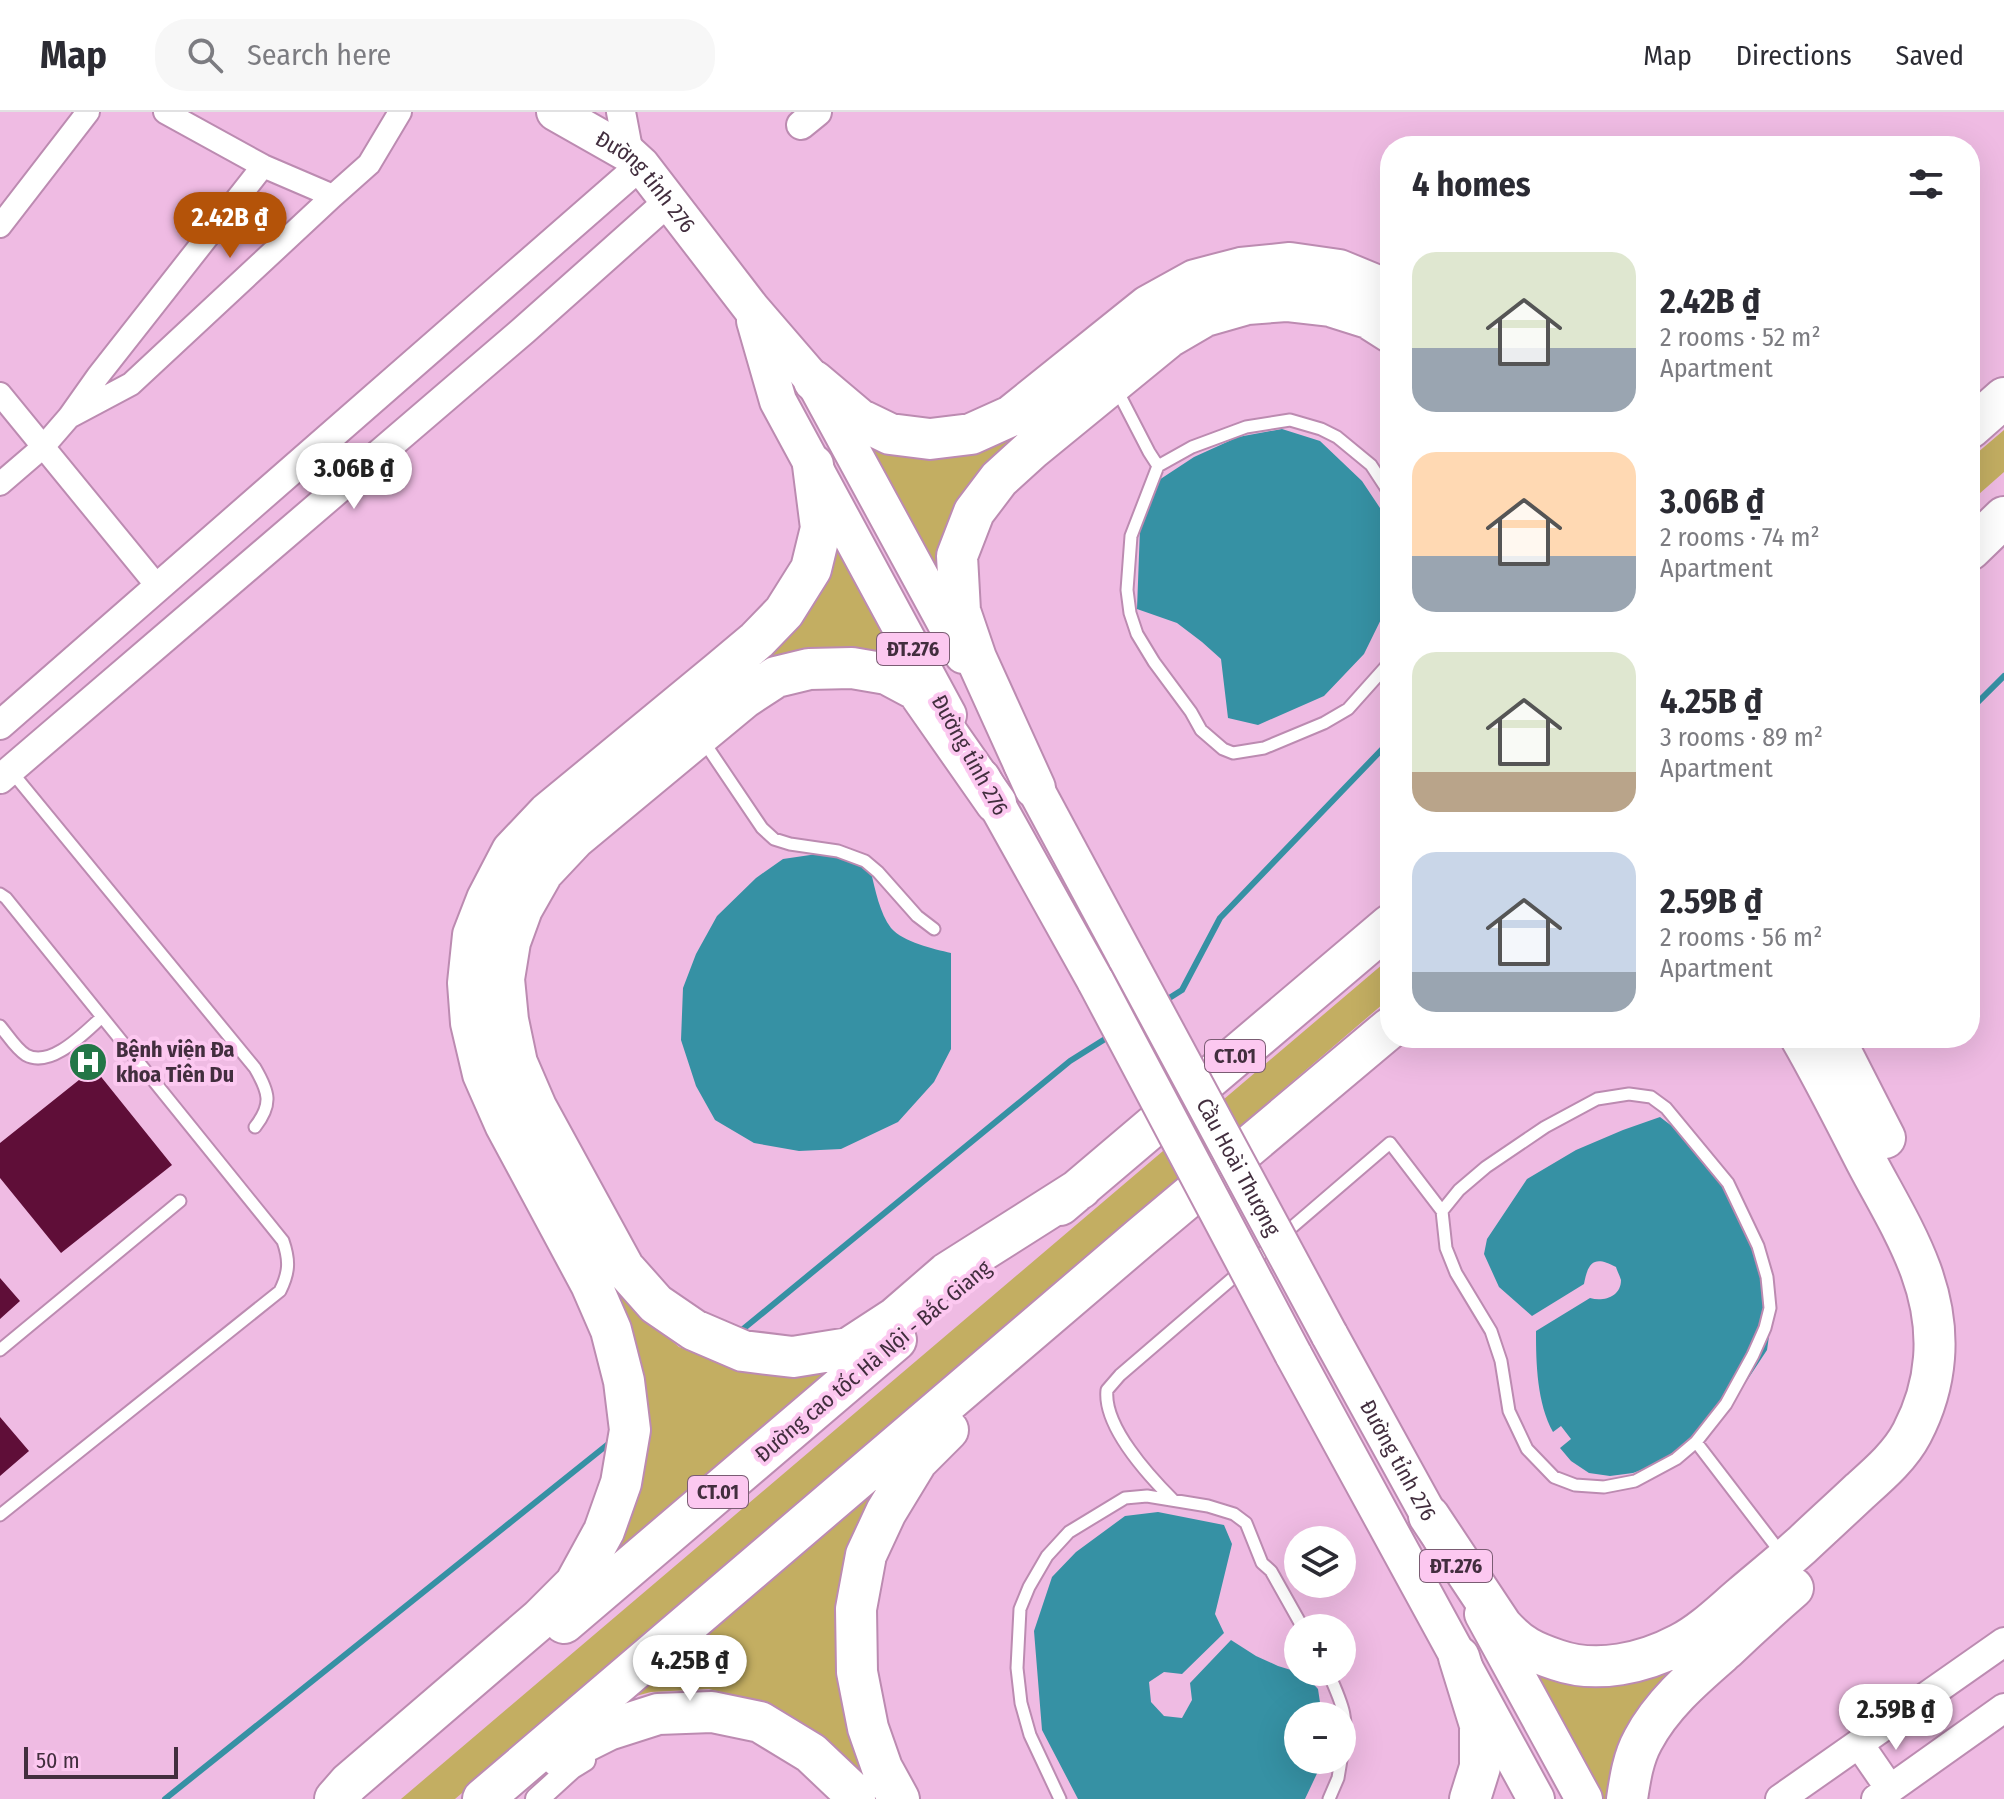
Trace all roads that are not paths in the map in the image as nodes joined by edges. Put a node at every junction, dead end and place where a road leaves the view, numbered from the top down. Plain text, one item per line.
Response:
1 (88, 112) edge
2 (165, 112) edge
3 (400, 112) edge
4 (555, 112) edge
5 (621, 112) edge
6 (635, 160) junction
7 (263, 166) junction
8 (333, 196) junction
9 (670, 200) junction
10 (0, 226) edge
11 (1380, 287) edge
12 (751, 308) junction
13 (1380, 326) edge
14 (2004, 372) edge
15 (814, 381) junction
16 (1113, 382) junction
17 (1980, 392) edge
18 (0, 394) edge
19 (2004, 398) edge
20 (69, 417) junction
21 (1980, 419) edge
22 (43, 447) junction
23 (813, 465) junction
24 (1158, 466) junction
25 (1380, 479) edge
26 (0, 484) edge
27 (2004, 504) edge
28 (2004, 517) edge
29 (1980, 524) edge
30 (1980, 540) edge
31 (158, 587) junction
32 (1380, 673) edge
33 (0, 725) edge
34 (699, 735) junction
35 (3, 769) edge
36 (1035, 788) junction
37 (996, 803) junction
38 (0, 894) edge
39 (1380, 920) edge
40 (934, 929) dead end
41 (1380, 933) edge
42 (1127, 959) joint
43 (1096, 982) joint
44 (1304, 997) junction
45 (102, 1017) junction
46 (0, 1026) edge
47 (1380, 1037) edge
48 (1380, 1048) edge
49 (1806, 1048) edge
50 (1839, 1048) edge
51 (1313, 1094) junction
52 (255, 1127) dead end
53 (1081, 1188) junction
54 (180, 1201) dead end
55 (1442, 1211) junction
56 (1141, 1237) junction
57 (1329, 1334) joint
58 (0, 1350) edge
59 (1293, 1354) joint
60 (1696, 1442) junction
61 (1173, 1500) junction
62 (0, 1515) edge
63 (1429, 1516) junction
64 (1786, 1559) junction
65 (1295, 1614) edge
66 (2004, 1642) edge
67 (1459, 1657) junction
68 (2004, 1708) edge
69 (1859, 1744) junction
70 (1339, 1774) edge
71 (1883, 1794) edge
72 (335, 1799) edge
73 (357, 1799) edge
74 (483, 1799) edge
75 (502, 1799) edge
76 (537, 1799) edge
77 (831, 1799) edge
78 (855, 1799) edge
79 (899, 1799) edge
80 (1060, 1799) edge
81 (1329, 1799) edge
82 (1470, 1799) edge
83 (1536, 1799) edge
84 (1584, 1799) edge
85 (1627, 1799) edge
86 (1780, 1799) edge

1 - 10 street
2 - 7 street
3 - 8 street
4 - 6 main road, Đường tỉnh 276 / ĐT.276
5 - 6 street
6 - 9 main road, Đường tỉnh 276 / ĐT.276
6 - 31 street
7 - 8 street
7 - 20 street
8 - 20 street
9 - 12 main road, Đường tỉnh 276 / ĐT.276
9 - 35 street
11 - 15 highway
12 - 15 main road, Đường tỉnh 276 / ĐT.276
12 - 23 main road, Đường tỉnh 276 / ĐT.276
13 - 16 highway
14 - 17 highway
15 - 36 main road, Đường tỉnh 276 / ĐT.276
16 - 24 lane
16 - 36 highway
18 - 22 street
19 - 21 highway
20 - 22 street
22 - 26 street
22 - 31 street
23 - 37 main road, Đường tỉnh 276 / ĐT.276
23 - 72 highway
24 - 25 lane
24 - 32 lane
27 - 29 highway
28 - 30 highway
31 - 33 street
34 - 37 highway
34 - 40 lane
34 - 53 highway
35 - 52 lane
36 - 42 main road, Đường tỉnh 276 / ĐT.276
37 - 43 main road, Đường tỉnh 276 / ĐT.276
38 - 45 lane
39 - 44 highway
41 - 44 highway, Đường cao tốc Hà Nội - Bắc Giang / CT.01
42 - 57 main road, Cầu Hoài Thượng / ĐT.276, bridge
43 - 59 main road, Cầu Hoài Thượng / ĐT.276, bridge
44 - 53 highway, Đường cao tốc Hà Nội - Bắc Giang / CT.01
45 - 46 lane
45 - 62 lane
47 - 51 highway
48 - 51 highway
49 - 64 highway
50 - 85 highway
51 - 56 highway
53 - 73 highway, Đường cao tốc Hà Nội - Bắc Giang / CT.01
54 - 58 lane
55 - 60 lane
55 - 60 lane
55 - 61 lane
56 - 74 highway
56 - 79 highway
57 - 63 main road, Đường tỉnh 276 / ĐT.276
59 - 67 main road, Đường tỉnh 276 / ĐT.276
60 - 64 lane
61 - 65 lane
61 - 80 lane
63 - 64 highway
63 - 84 main road, Đường tỉnh 276 / ĐT.276
66 - 69 street
67 - 82 highway
67 - 83 main road, Đường tỉnh 276 / ĐT.276
68 - 71 street
69 - 71 street
69 - 86 street
70 - 81 lane
75 - 78 highway
76 - 77 street

